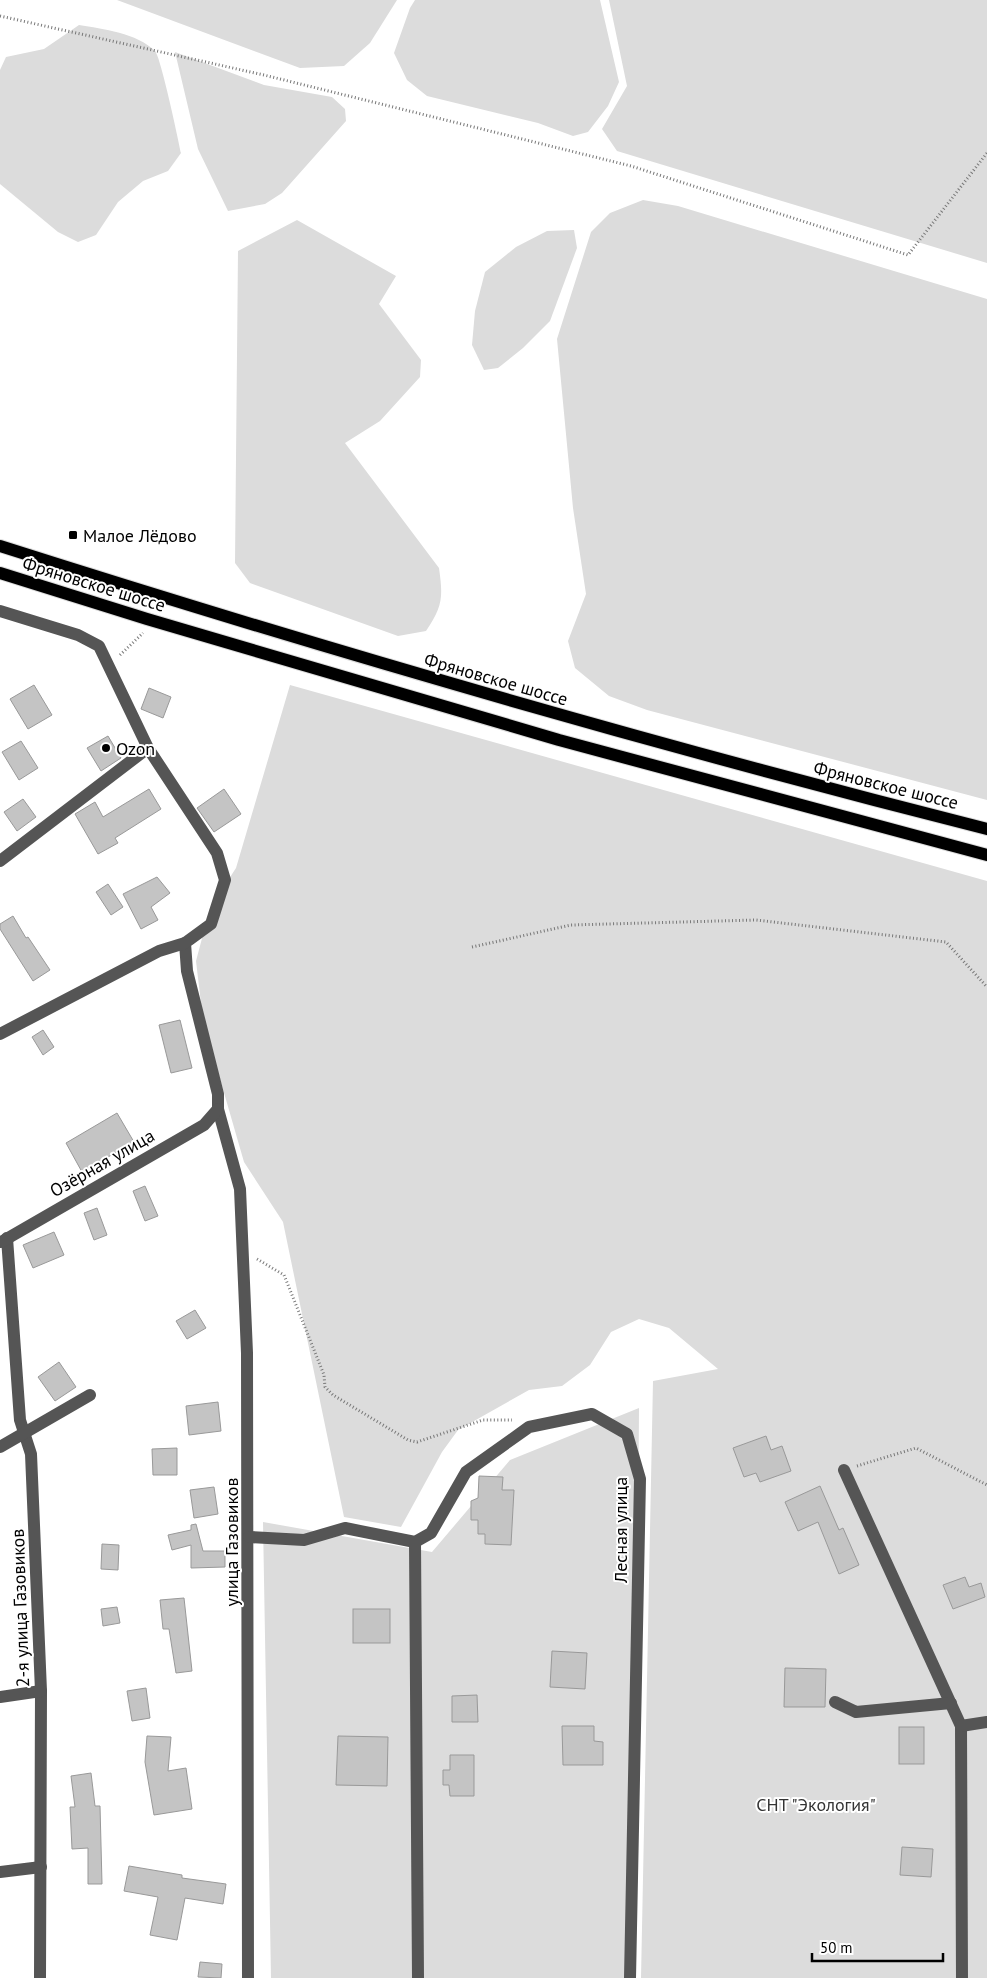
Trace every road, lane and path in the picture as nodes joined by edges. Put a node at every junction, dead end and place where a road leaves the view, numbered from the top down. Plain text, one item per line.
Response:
1 (0, 16) edge
2 (987, 153) edge
3 (0, 546) edge
4 (0, 572) edge
5 (0, 611) edge
6 (143, 633) dead end
7 (109, 666) junction
8 (148, 748) junction
9 (987, 829) edge
10 (987, 855) edge
11 (0, 861) edge
12 (185, 943) junction
13 (472, 947) dead end
14 (987, 987) edge
15 (0, 1034) edge
16 (218, 1109) junction
17 (4, 1240) edge
18 (243, 1252) junction
19 (90, 1395) dead end
20 (521, 1418) dead end
21 (25, 1434) junction
22 (0, 1448) edge
23 (844, 1470) joint
24 (987, 1485) edge
25 (249, 1537) junction
26 (415, 1542) junction
27 (41, 1691) junction
28 (0, 1697) edge
29 (835, 1702) dead end
30 (950, 1703) junction
31 (987, 1722) edge
32 (960, 1726) junction
33 (40, 1867) junction
34 (0, 1872) edge
35 (40, 1978) edge
36 (248, 1978) edge
37 (418, 1978) edge
38 (630, 1978) edge
39 (962, 1978) edge

1 - 2 path
3 - 9 main road, Фряновское шоссе
4 - 10 main road, Фряновское шоссе
5 - 7 street
6 - 7 path
7 - 8 street
8 - 11 street
8 - 12 street
12 - 15 street
12 - 16 street, улица Газовиков
13 - 14 path
16 - 17 street, Озёрная улица
16 - 18 street, улица Газовиков
17 - 21 street, 2-я улица Газовиков
18 - 20 path
18 - 25 street, улица Газовиков
19 - 21 street
21 - 22 street
21 - 27 street, 2-я улица Газовиков
23 - 24 path
23 - 30 street
25 - 26 street
25 - 36 street, улица Газовиков
26 - 37 street
26 - 38 street, Лесная улица
27 - 28 street
27 - 33 street, 2-я улица Газовиков
29 - 30 street
30 - 32 street
31 - 32 street
32 - 39 street
33 - 34 street
33 - 35 street, 2-я улица Газовиков

